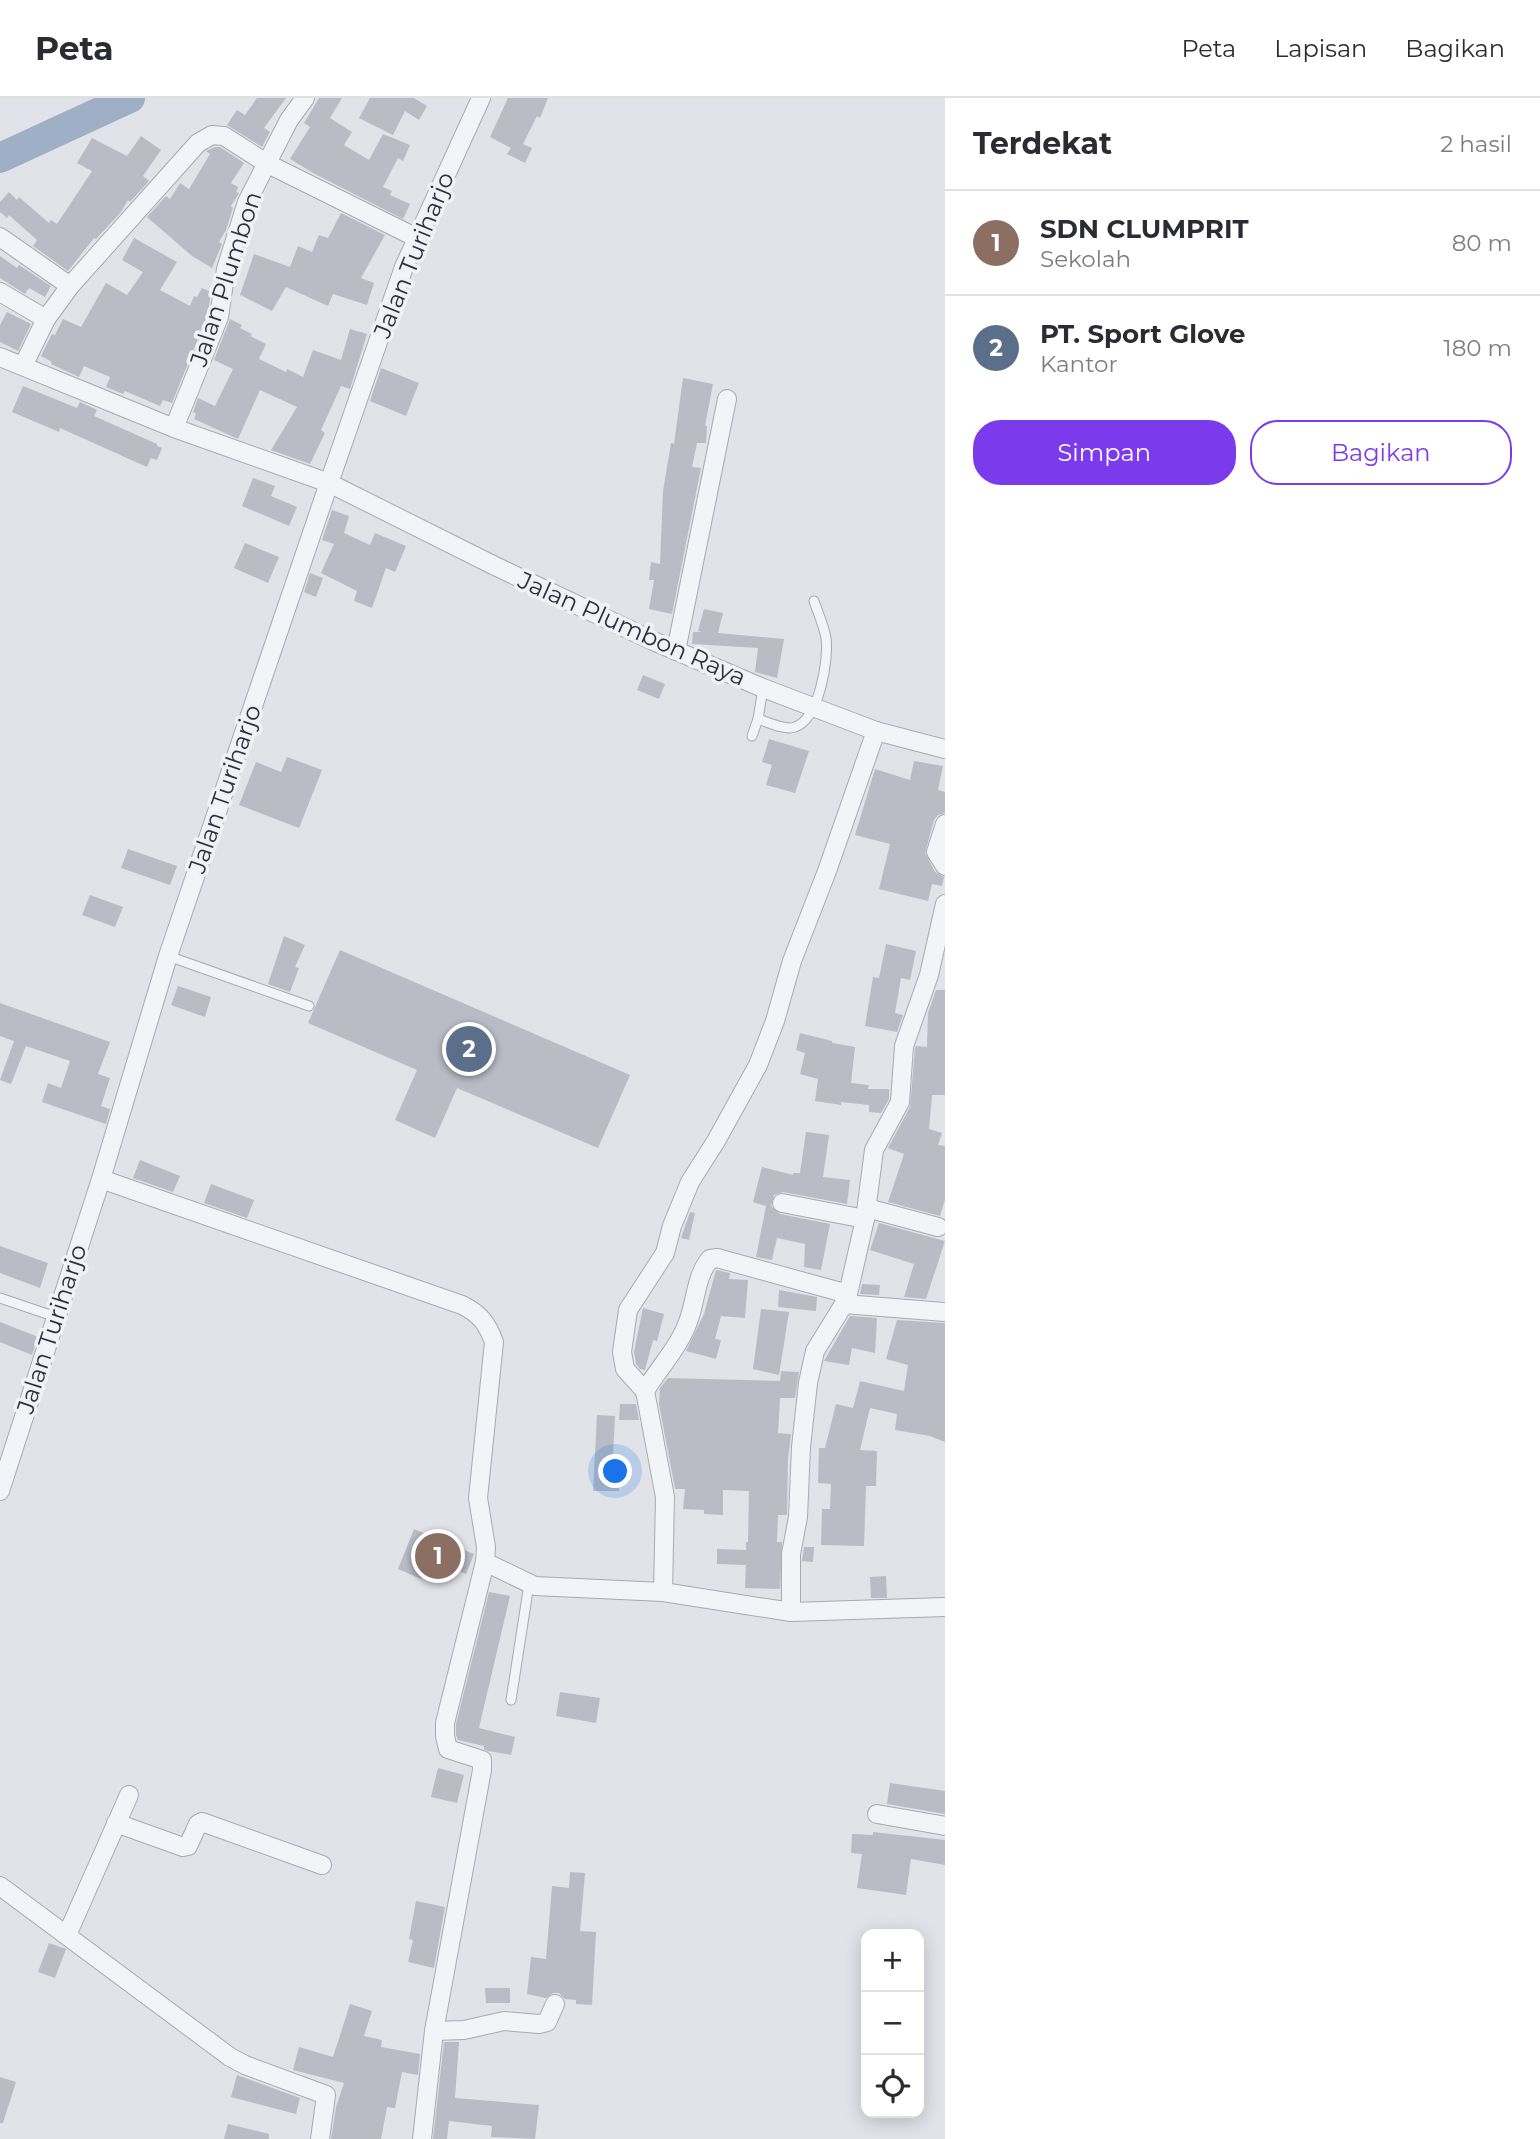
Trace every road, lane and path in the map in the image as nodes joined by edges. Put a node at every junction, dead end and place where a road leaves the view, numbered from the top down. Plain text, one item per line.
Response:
1 (305, 98) edge
2 (481, 98) edge
3 (266, 163) junction
4 (0, 237) edge
5 (417, 238) junction
6 (69, 286) junction
7 (0, 292) edge
8 (46, 319) junction
9 (0, 357) edge
10 (23, 366) junction
11 (726, 400) dead end
12 (174, 428) junction
13 (329, 483) junction
14 (814, 601) dead end
15 (676, 651) junction
16 (763, 688) junction
17 (813, 707) junction
18 (758, 719) junction
19 (876, 731) junction
20 (752, 736) dead end
21 (945, 749) edge
22 (945, 824) edge
23 (945, 866) edge
24 (945, 904) edge
25 (168, 956) junction
26 (937, 976) edge
27 (309, 1006) dead end
28 (101, 1179) junction
29 (782, 1203) dead end
30 (866, 1214) junction
31 (938, 1227) dead end
32 (0, 1298) edge
33 (846, 1299) junction
34 (945, 1311) edge
35 (56, 1317) junction
36 (645, 1391) junction
37 (0, 1492) edge
38 (485, 1562) junction
39 (528, 1584) junction
40 (663, 1592) junction
41 (945, 1607) edge
42 (791, 1612) junction
43 (511, 1700) dead end
44 (129, 1795) dead end
45 (877, 1814) dead end
46 (116, 1823) junction
47 (945, 1826) edge
48 (322, 1865) dead end
49 (0, 1886) edge
50 (66, 1935) junction
51 (555, 2004) dead end
52 (434, 2031) junction
53 (320, 2139) edge
54 (422, 2139) edge

1 - 3 street, Jalan Plumbon
2 - 5 street, Jalan Turiharjo
3 - 5 street
3 - 6 street
3 - 12 street, Jalan Plumbon
4 - 6 street
5 - 13 street, Jalan Turiharjo
6 - 8 street
7 - 8 street
8 - 10 street
9 - 10 street, Jalan Plumbon Raya
10 - 12 street, Jalan Plumbon Raya
11 - 15 street
12 - 13 street, Jalan Plumbon Raya
13 - 15 street, Jalan Plumbon Raya
13 - 25 street, Jalan Turiharjo
14 - 17 lane
15 - 16 street, Jalan Plumbon Raya
16 - 17 street, Jalan Plumbon Raya
16 - 18 lane
17 - 18 lane
17 - 19 street, Jalan Plumbon Raya
18 - 20 lane
19 - 21 street, Jalan Plumbon Raya
19 - 36 street
22 - 23 street
24 - 26 street
25 - 27 lane
25 - 28 street, Jalan Turiharjo
26 - 30 street
28 - 35 street, Jalan Turiharjo
28 - 38 street
29 - 30 street
30 - 31 street
30 - 33 street
32 - 35 lane
33 - 34 street
33 - 36 street
33 - 42 street
35 - 37 street, Jalan Turiharjo
36 - 40 street
38 - 39 street
38 - 52 street
39 - 40 street
39 - 43 lane
40 - 42 street
41 - 42 street
44 - 46 street
45 - 47 street
46 - 48 street
46 - 50 street
49 - 50 street
50 - 53 street
51 - 52 street
52 - 54 street

